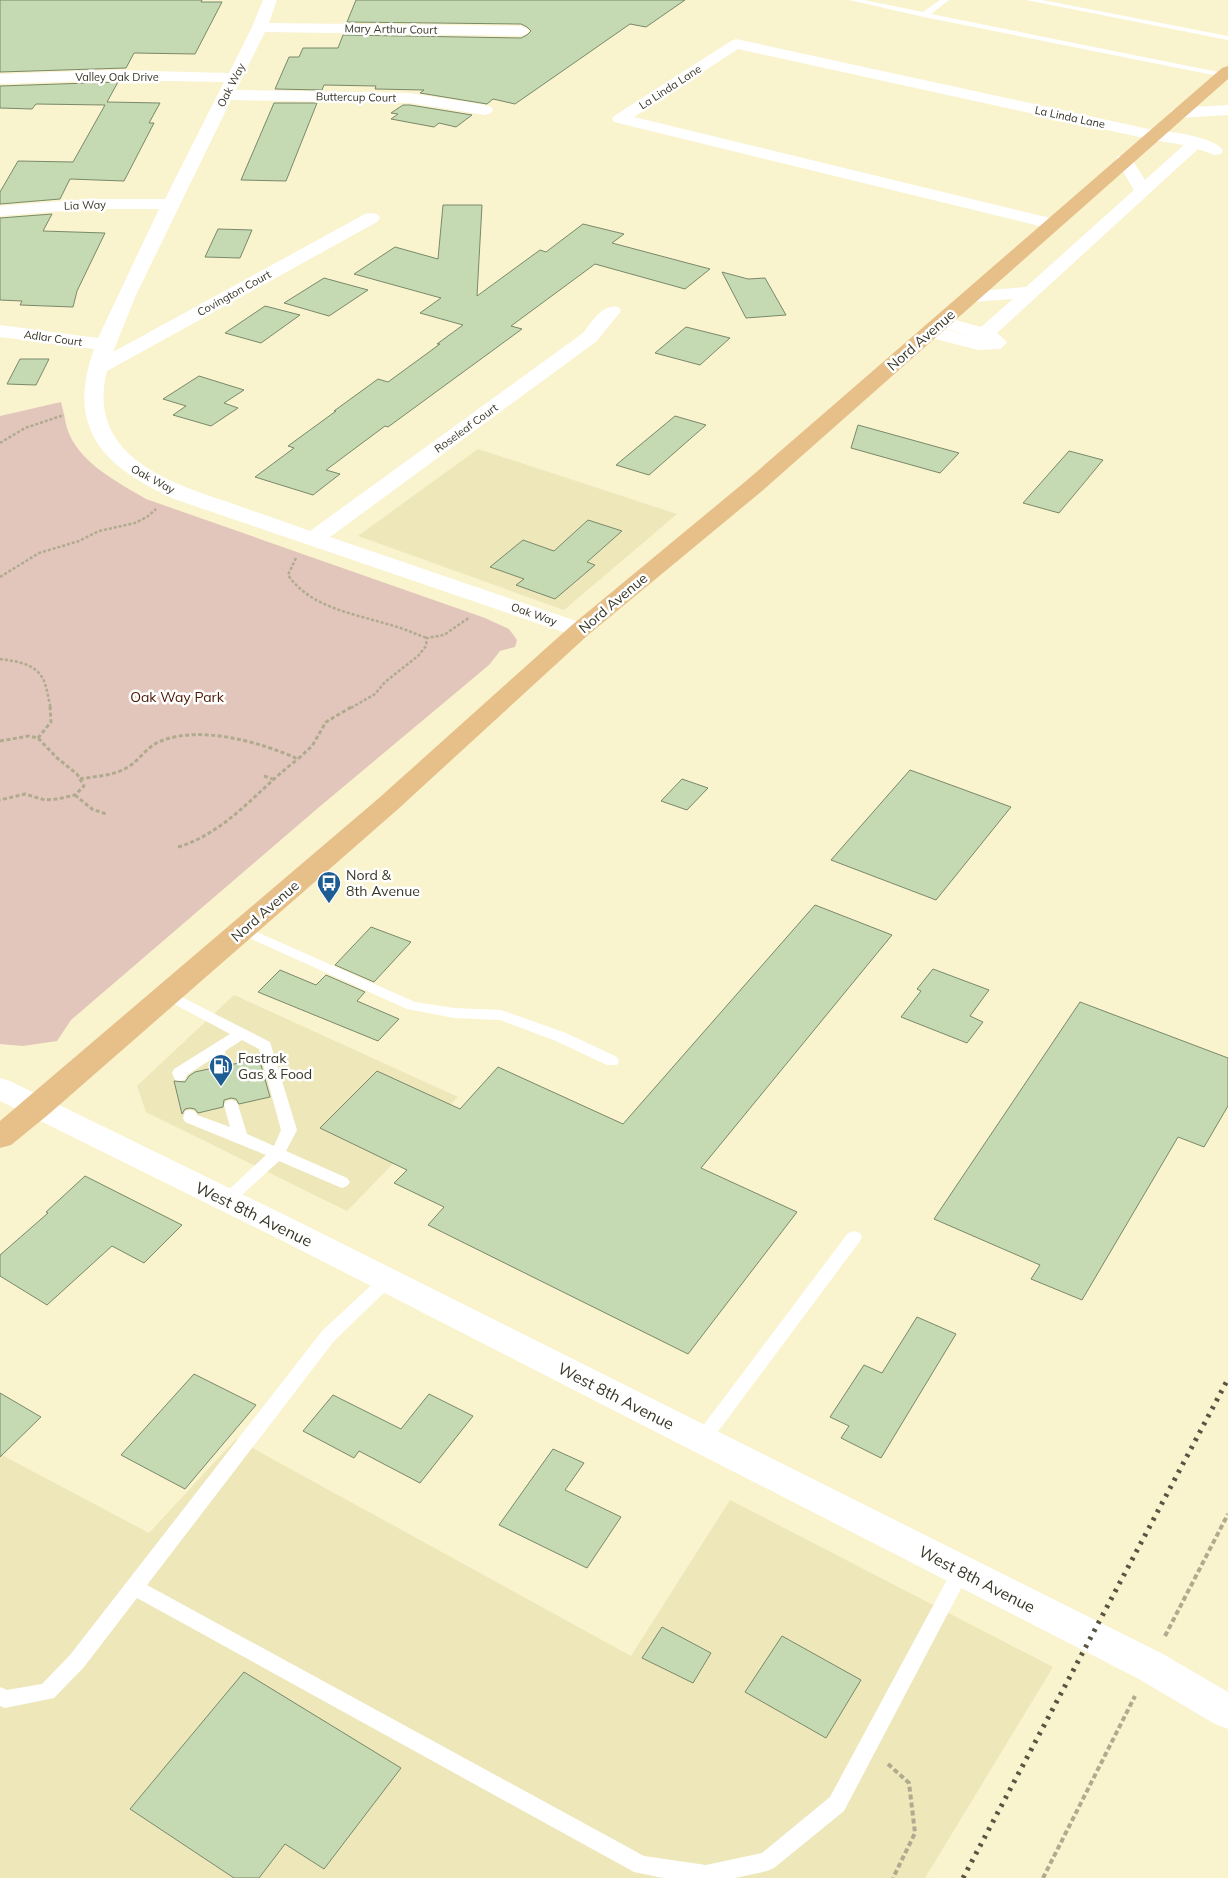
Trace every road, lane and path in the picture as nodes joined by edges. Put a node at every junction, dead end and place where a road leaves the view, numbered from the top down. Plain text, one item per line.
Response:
1 (270, 0) edge
2 (854, 0) edge
3 (945, 0) edge
4 (1030, 0) edge
5 (924, 15) junction
6 (260, 26) junction
7 (521, 31) dead end
8 (1228, 38) edge
9 (1226, 73) edge
10 (0, 79) edge
11 (230, 86) junction
12 (485, 110) dead end
13 (1228, 111) edge
14 (1178, 113) junction
15 (1153, 135) junction
16 (1193, 145) junction
17 (1222, 152) edge
18 (1124, 160) junction
19 (1143, 191) junction
20 (170, 204) junction
21 (0, 211) edge
22 (371, 218) dead end
23 (1052, 224) junction
24 (1031, 292) junction
25 (971, 296) junction
26 (612, 311) dead end
27 (936, 327) junction
28 (0, 331) edge
29 (106, 345) junction
30 (98, 368) junction
31 (64, 415) dead end
32 (0, 443) edge
33 (158, 508) dead end
34 (306, 546) junction
35 (0, 577) edge
36 (477, 613) dead end
37 (580, 630) junction
38 (427, 638) junction
39 (0, 659) edge
40 (38, 738) junction
41 (0, 740) edge
42 (298, 759) junction
43 (264, 776) dead end
44 (80, 779) junction
45 (273, 779) junction
46 (75, 795) junction
47 (0, 800) edge
48 (106, 814) dead end
49 (178, 848) dead end
50 (243, 930) junction
51 (168, 995) junction
52 (241, 1034) junction
53 (217, 1049) junction
54 (612, 1061) dead end
55 (221, 1067) dead end
56 (180, 1076) dead end
57 (0, 1088) edge
58 (231, 1106) dead end
59 (38, 1108) junction
60 (190, 1115) dead end
61 (0, 1137) edge
62 (240, 1137) junction
63 (278, 1154) junction
64 (342, 1182) dead end
65 (226, 1201) junction
66 (854, 1237) dead end
67 (387, 1280) junction
68 (702, 1440) junction
69 (1228, 1514) edge
70 (961, 1571) junction
71 (134, 1587) junction
72 (1171, 1626) dead end
73 (0, 1696) edge
74 (1132, 1702) dead end
75 (1228, 1712) edge
76 (867, 1747) junction
77 (893, 1878) edge
78 (1043, 1878) edge

1 - 6 street, Oak Way
2 - 5 lane
3 - 5 lane
4 - 8 lane
5 - 9 lane
6 - 7 street, Mary Arthur Court
6 - 11 street, Oak Way
9 - 14 main road, Nord Avenue
10 - 11 street, Valley Oak Drive
11 - 12 street, Buttercup Court
11 - 20 street, Oak Way
13 - 14 street
13 - 16 street
14 - 15 main road, Nord Avenue
15 - 16 street
15 - 18 main road, Nord Avenue
15 - 23 street, La Linda Lane
16 - 17 street
16 - 19 street
18 - 19 street
18 - 23 main road, Nord Avenue
19 - 24 street
20 - 21 street, Lia Way
20 - 29 street, Oak Way
22 - 30 street, Covington Court
23 - 25 main road, Nord Avenue
24 - 25 street
24 - 27 street
25 - 27 main road, Nord Avenue
26 - 34 street, Roseleaf Court
27 - 37 main road, Nord Avenue
28 - 29 street, Adlar Court
29 - 30 street, Oak Way
30 - 34 street, Oak Way
31 - 32 path
33 - 35 path
34 - 37 street, Oak Way
34 - 38 path
36 - 38 path
37 - 50 main road, Nord Avenue
38 - 42 path
39 - 40 path
40 - 41 path
40 - 44 path
42 - 44 path
42 - 45 path
43 - 45 path
44 - 46 path
45 - 49 path
46 - 47 path
46 - 48 path
50 - 51 main road, Nord Avenue
50 - 54 lane
51 - 52 lane
51 - 59 main road, Nord Avenue
52 - 53 lane
52 - 63 lane
53 - 55 lane
53 - 56 lane
57 - 59 street, West 8th Avenue
58 - 62 lane
59 - 61 main road, Nord Avenue
59 - 65 street, West 8th Avenue
60 - 62 lane
62 - 63 lane
63 - 64 lane
63 - 65 lane
65 - 67 street, West 8th Avenue
66 - 68 lane
67 - 68 street, West 8th Avenue
67 - 71 lane
68 - 70 street, West 8th Avenue
69 - 72 path
70 - 75 street, West 8th Avenue
70 - 76 lane
71 - 73 lane
71 - 76 lane
74 - 78 path
76 - 77 path

